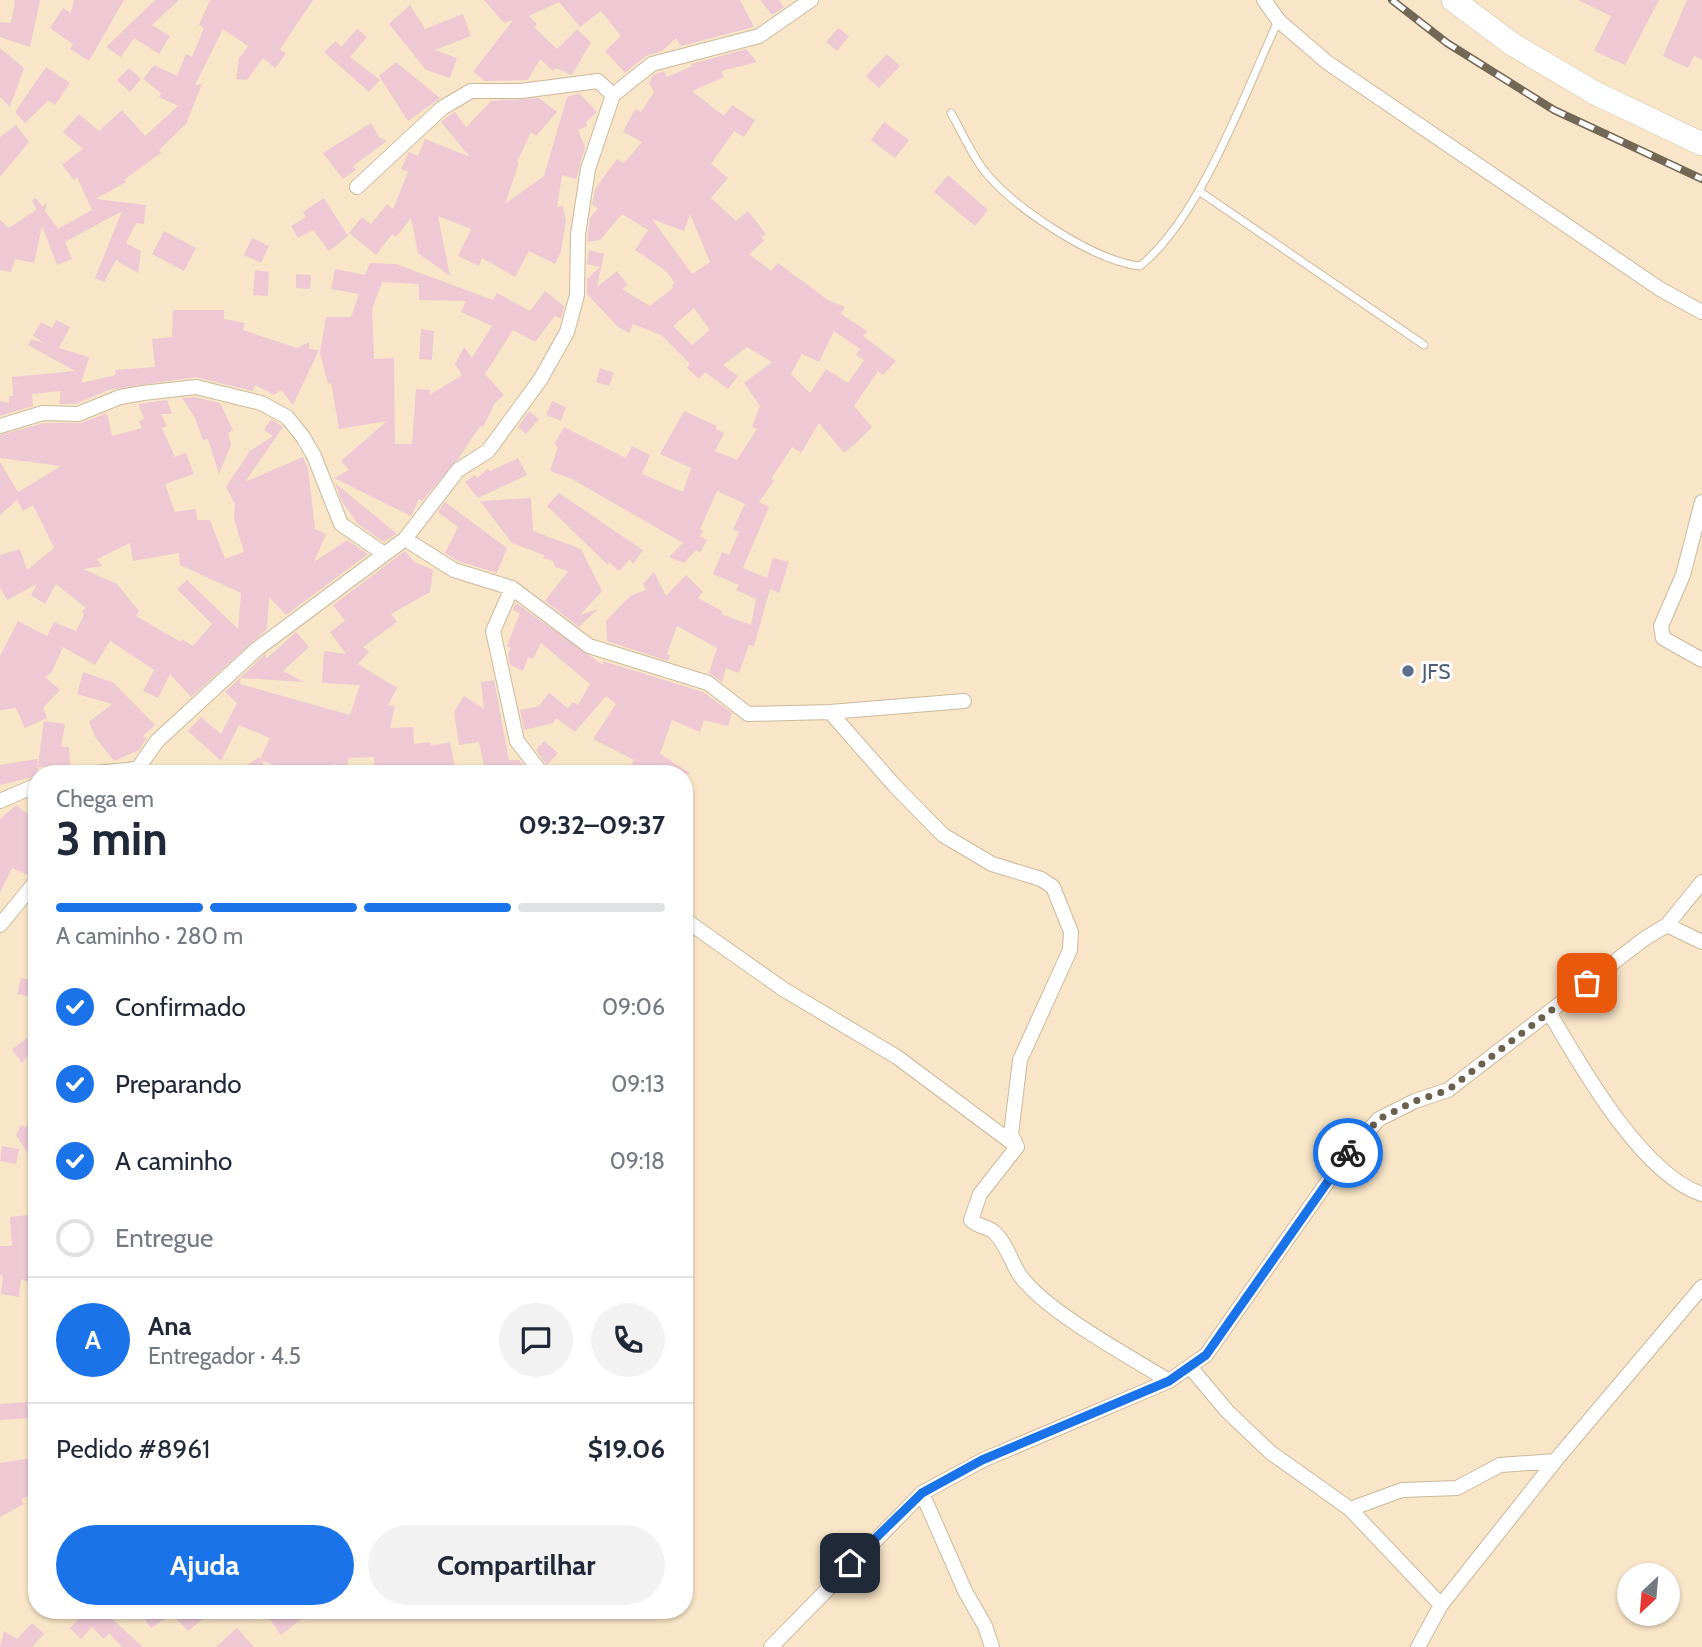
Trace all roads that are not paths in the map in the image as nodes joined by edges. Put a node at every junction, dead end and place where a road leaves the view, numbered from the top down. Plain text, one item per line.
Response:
1 (811, 0) edge
2 (1264, 0) edge
3 (1453, 0) edge
4 (1279, 21) junction
5 (613, 95) junction
6 (951, 113) dead end
7 (1702, 144) edge
8 (357, 187) dead end
9 (1199, 191) junction
10 (1702, 313) edge
11 (1423, 345) dead end
12 (0, 426) edge
13 (1702, 502) edge
14 (405, 539) junction
15 (383, 553) junction
16 (512, 588) junction
17 (1702, 660) edge
18 (964, 701) dead end
19 (830, 712) junction
20 (140, 765) edge
21 (535, 765) edge
22 (28, 789) edge
23 (0, 801) edge
24 (1702, 882) edge
25 (28, 891) edge
26 (0, 925) edge
27 (693, 925) edge
28 (1667, 925) junction
29 (1702, 942) edge
30 (1549, 1012) junction
31 (1017, 1147) junction
32 (1702, 1194) edge
33 (1702, 1287) edge
34 (1191, 1368) junction
35 (1169, 1381) junction
36 (1555, 1461) junction
37 (922, 1493) junction
38 (1350, 1509) junction
39 (1441, 1605) junction
40 (771, 1647) edge
41 (992, 1647) edge
42 (1419, 1647) edge

1 - 5 street
2 - 4 street
3 - 7 highway
4 - 9 lane
4 - 10 street
5 - 8 street
5 - 14 street
6 - 9 lane
9 - 11 lane
12 - 15 street
13 - 17 street
14 - 15 street
14 - 16 street
15 - 20 street
16 - 19 street
16 - 21 street
18 - 19 street
19 - 31 street
22 - 23 street
24 - 28 street
25 - 26 street
27 - 31 street
28 - 29 street
28 - 30 street
30 - 32 street
30 - 34 street
31 - 35 street
33 - 36 street
34 - 35 street
34 - 38 street
35 - 37 street
36 - 38 street
36 - 39 street
37 - 40 street
37 - 41 street
38 - 39 street
39 - 42 street

